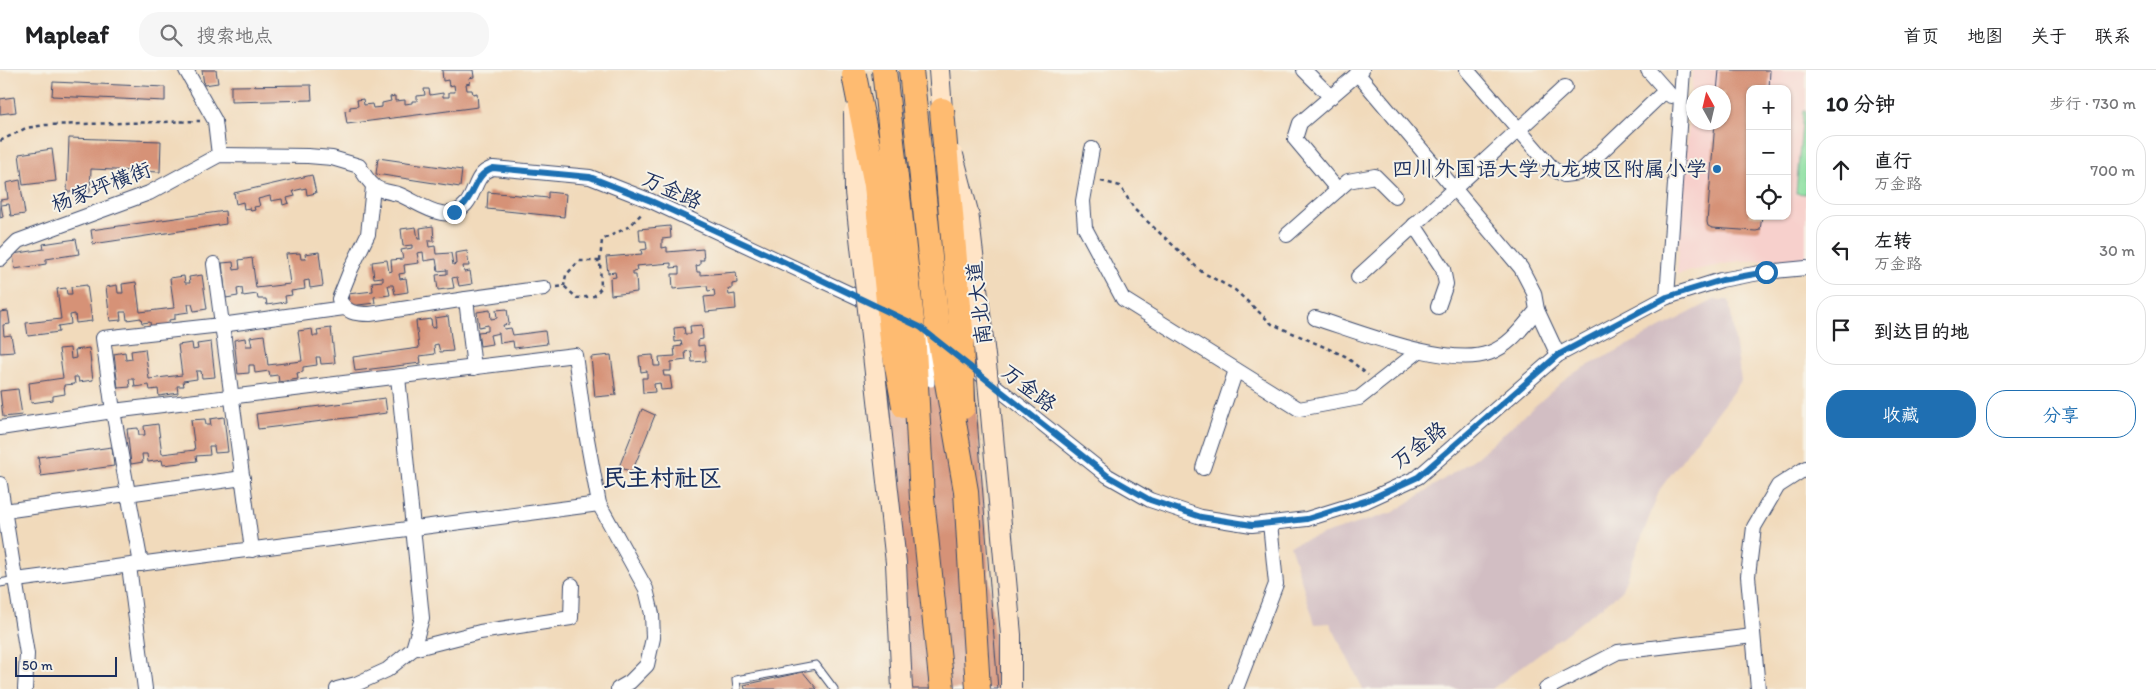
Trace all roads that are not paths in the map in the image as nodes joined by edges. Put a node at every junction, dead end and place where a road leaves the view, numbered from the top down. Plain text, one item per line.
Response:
1 (186, 70) edge
2 (884, 70) edge
3 (911, 70) edge
4 (939, 70) edge
5 (1304, 70) edge
6 (1467, 70) edge
7 (1648, 70) edge
8 (1683, 70) edge
9 (854, 72) edge
10 (1360, 72) edge
11 (1565, 87) dead end
12 (1666, 90) junction
13 (1331, 97) junction
14 (1680, 106) junction
15 (942, 110) junction
16 (1519, 129) junction
17 (1092, 149) dead end
18 (219, 155) junction
19 (373, 187) junction
20 (1454, 188) junction
21 (1338, 190) junction
22 (1395, 196) dead end
23 (1414, 225) junction
24 (1287, 235) dead end
25 (0, 259) edge
26 (214, 264) dead end
27 (1806, 268) edge
28 (1358, 277) dead end
29 (544, 288) dead end
30 (1667, 297) junction
31 (466, 299) junction
32 (1438, 307) dead end
33 (344, 308) junction
34 (1537, 310) junction
35 (1315, 318) dead end
36 (221, 325) junction
37 (923, 325) junction
38 (1419, 351) junction
39 (1558, 355) junction
40 (474, 368) junction
41 (1236, 370) junction
42 (398, 377) junction
43 (928, 383) dead end
44 (231, 397) junction
45 (113, 411) junction
46 (0, 428) edge
47 (1202, 468) dead end
48 (1806, 468) edge
49 (242, 478) junction
50 (0, 484) edge
51 (966, 491) junction
52 (128, 493) junction
53 (922, 498) junction
54 (599, 504) junction
55 (3, 517) edge
56 (1270, 523) junction
57 (414, 530) junction
58 (252, 550) junction
59 (135, 565) junction
60 (16, 580) junction
61 (0, 582) edge
62 (572, 585) dead end
63 (1754, 636) junction
64 (413, 649) junction
65 (626, 687) edge
66 (1754, 688) edge
67 (25, 689) edge
68 (145, 689) edge
69 (337, 689) edge
70 (737, 689) edge
71 (834, 689) edge
72 (902, 689) edge
73 (942, 689) edge
74 (978, 689) edge
75 (1011, 689) edge
76 (1236, 689) edge
77 (1546, 689) edge

1 - 18 street
2 - 53 highway, bridge
3 - 51 highway, 南北大道, bridge
4 - 15 main road, 南北大道
5 - 13 street
6 - 16 street
7 - 12 street
8 - 14 street
9 - 53 highway, bridge
9 - 72 main road, bridge
10 - 13 street
10 - 20 street
11 - 16 street
12 - 14 street
12 - 16 street
13 - 21 street
14 - 30 street
15 - 51 highway, bridge
15 - 75 main road, 南北大道, bridge
16 - 20 street
17 - 41 street
18 - 19 street
18 - 25 street, 杨家坪横街
19 - 33 street
19 - 37 street, 万金路
20 - 23 street
20 - 34 street
21 - 22 street
21 - 24 street
23 - 28 street
23 - 32 street
26 - 36 street
27 - 30 street, 万金路
29 - 31 street
30 - 39 street, 万金路
31 - 33 street
31 - 40 street
33 - 36 street
34 - 38 street
34 - 39 street
35 - 38 street
36 - 44 street
36 - 45 street
37 - 43 lane, bridge
37 - 56 street, 万金路
38 - 41 street
39 - 56 street, 万金路
40 - 42 street
40 - 54 street
41 - 47 street
42 - 44 street
42 - 57 street
44 - 45 street
44 - 49 street
45 - 46 street
45 - 52 street
48 - 63 street
49 - 52 street
49 - 58 street
50 - 55 street
51 - 74 highway, 南北大道, bridge
52 - 55 street
52 - 59 street
53 - 73 highway, bridge
54 - 57 street
54 - 65 street
55 - 60 street
56 - 76 street
57 - 58 street
57 - 64 street
58 - 59 street
59 - 60 street
59 - 68 street
60 - 61 lane
60 - 67 street
62 - 64 street
63 - 66 street
63 - 77 street
64 - 69 street
70 - 71 lane

